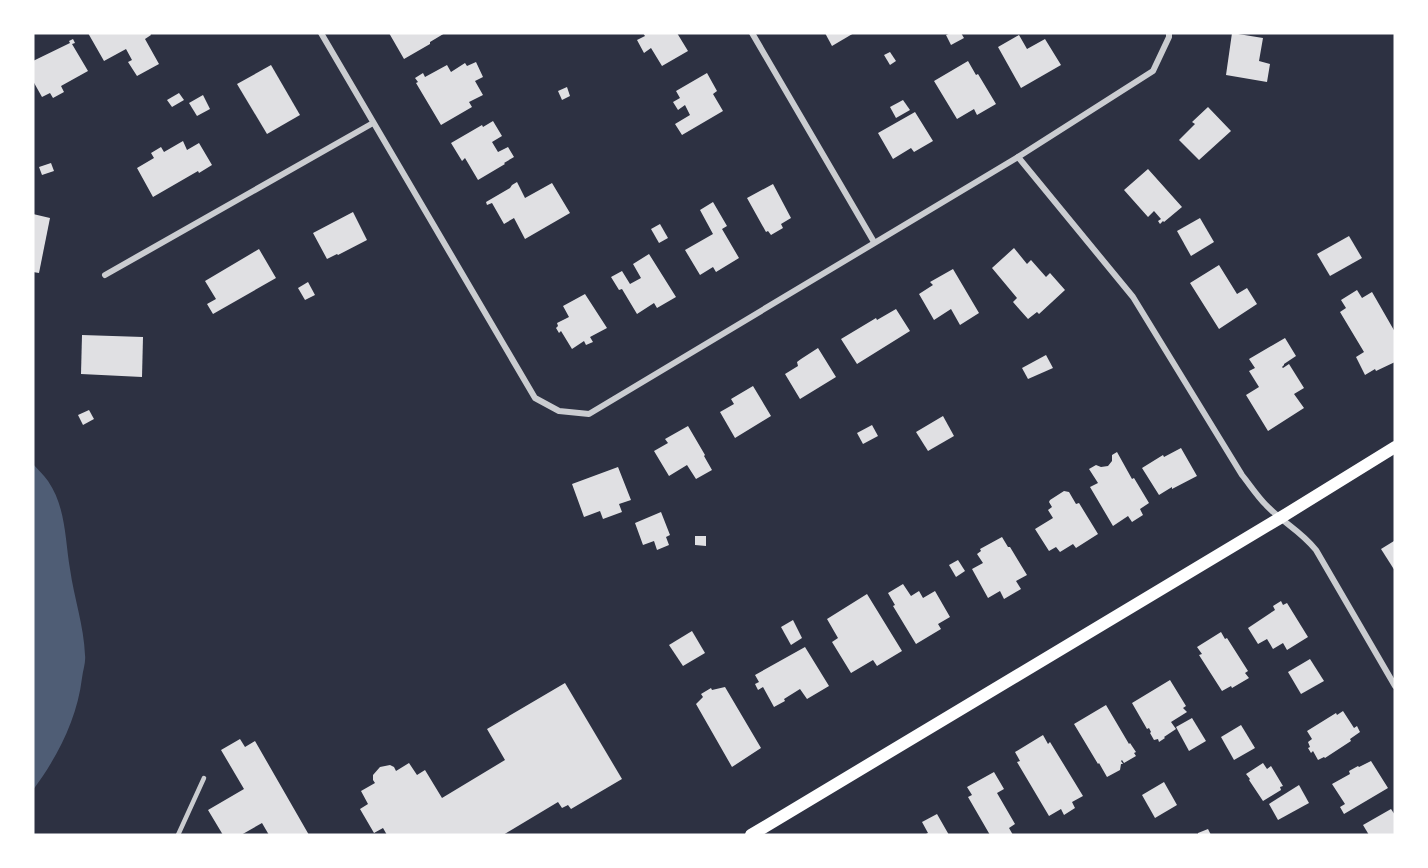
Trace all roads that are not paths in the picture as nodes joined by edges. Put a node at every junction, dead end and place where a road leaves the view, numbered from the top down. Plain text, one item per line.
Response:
1 (321, 33) edge
2 (752, 33) edge
3 (1169, 33) edge
4 (373, 123) junction
5 (1017, 157) junction
6 (874, 242) junction
7 (105, 275) dead end
8 (1395, 447) edge
9 (1280, 518) junction
10 (1395, 686) edge
11 (204, 778) dead end
12 (178, 835) edge
13 (751, 835) edge

1 - 4 street
2 - 6 street
3 - 5 street
4 - 6 street
4 - 7 street
5 - 6 street
5 - 9 street
8 - 9 main road
9 - 10 street
9 - 13 main road
11 - 12 lane

